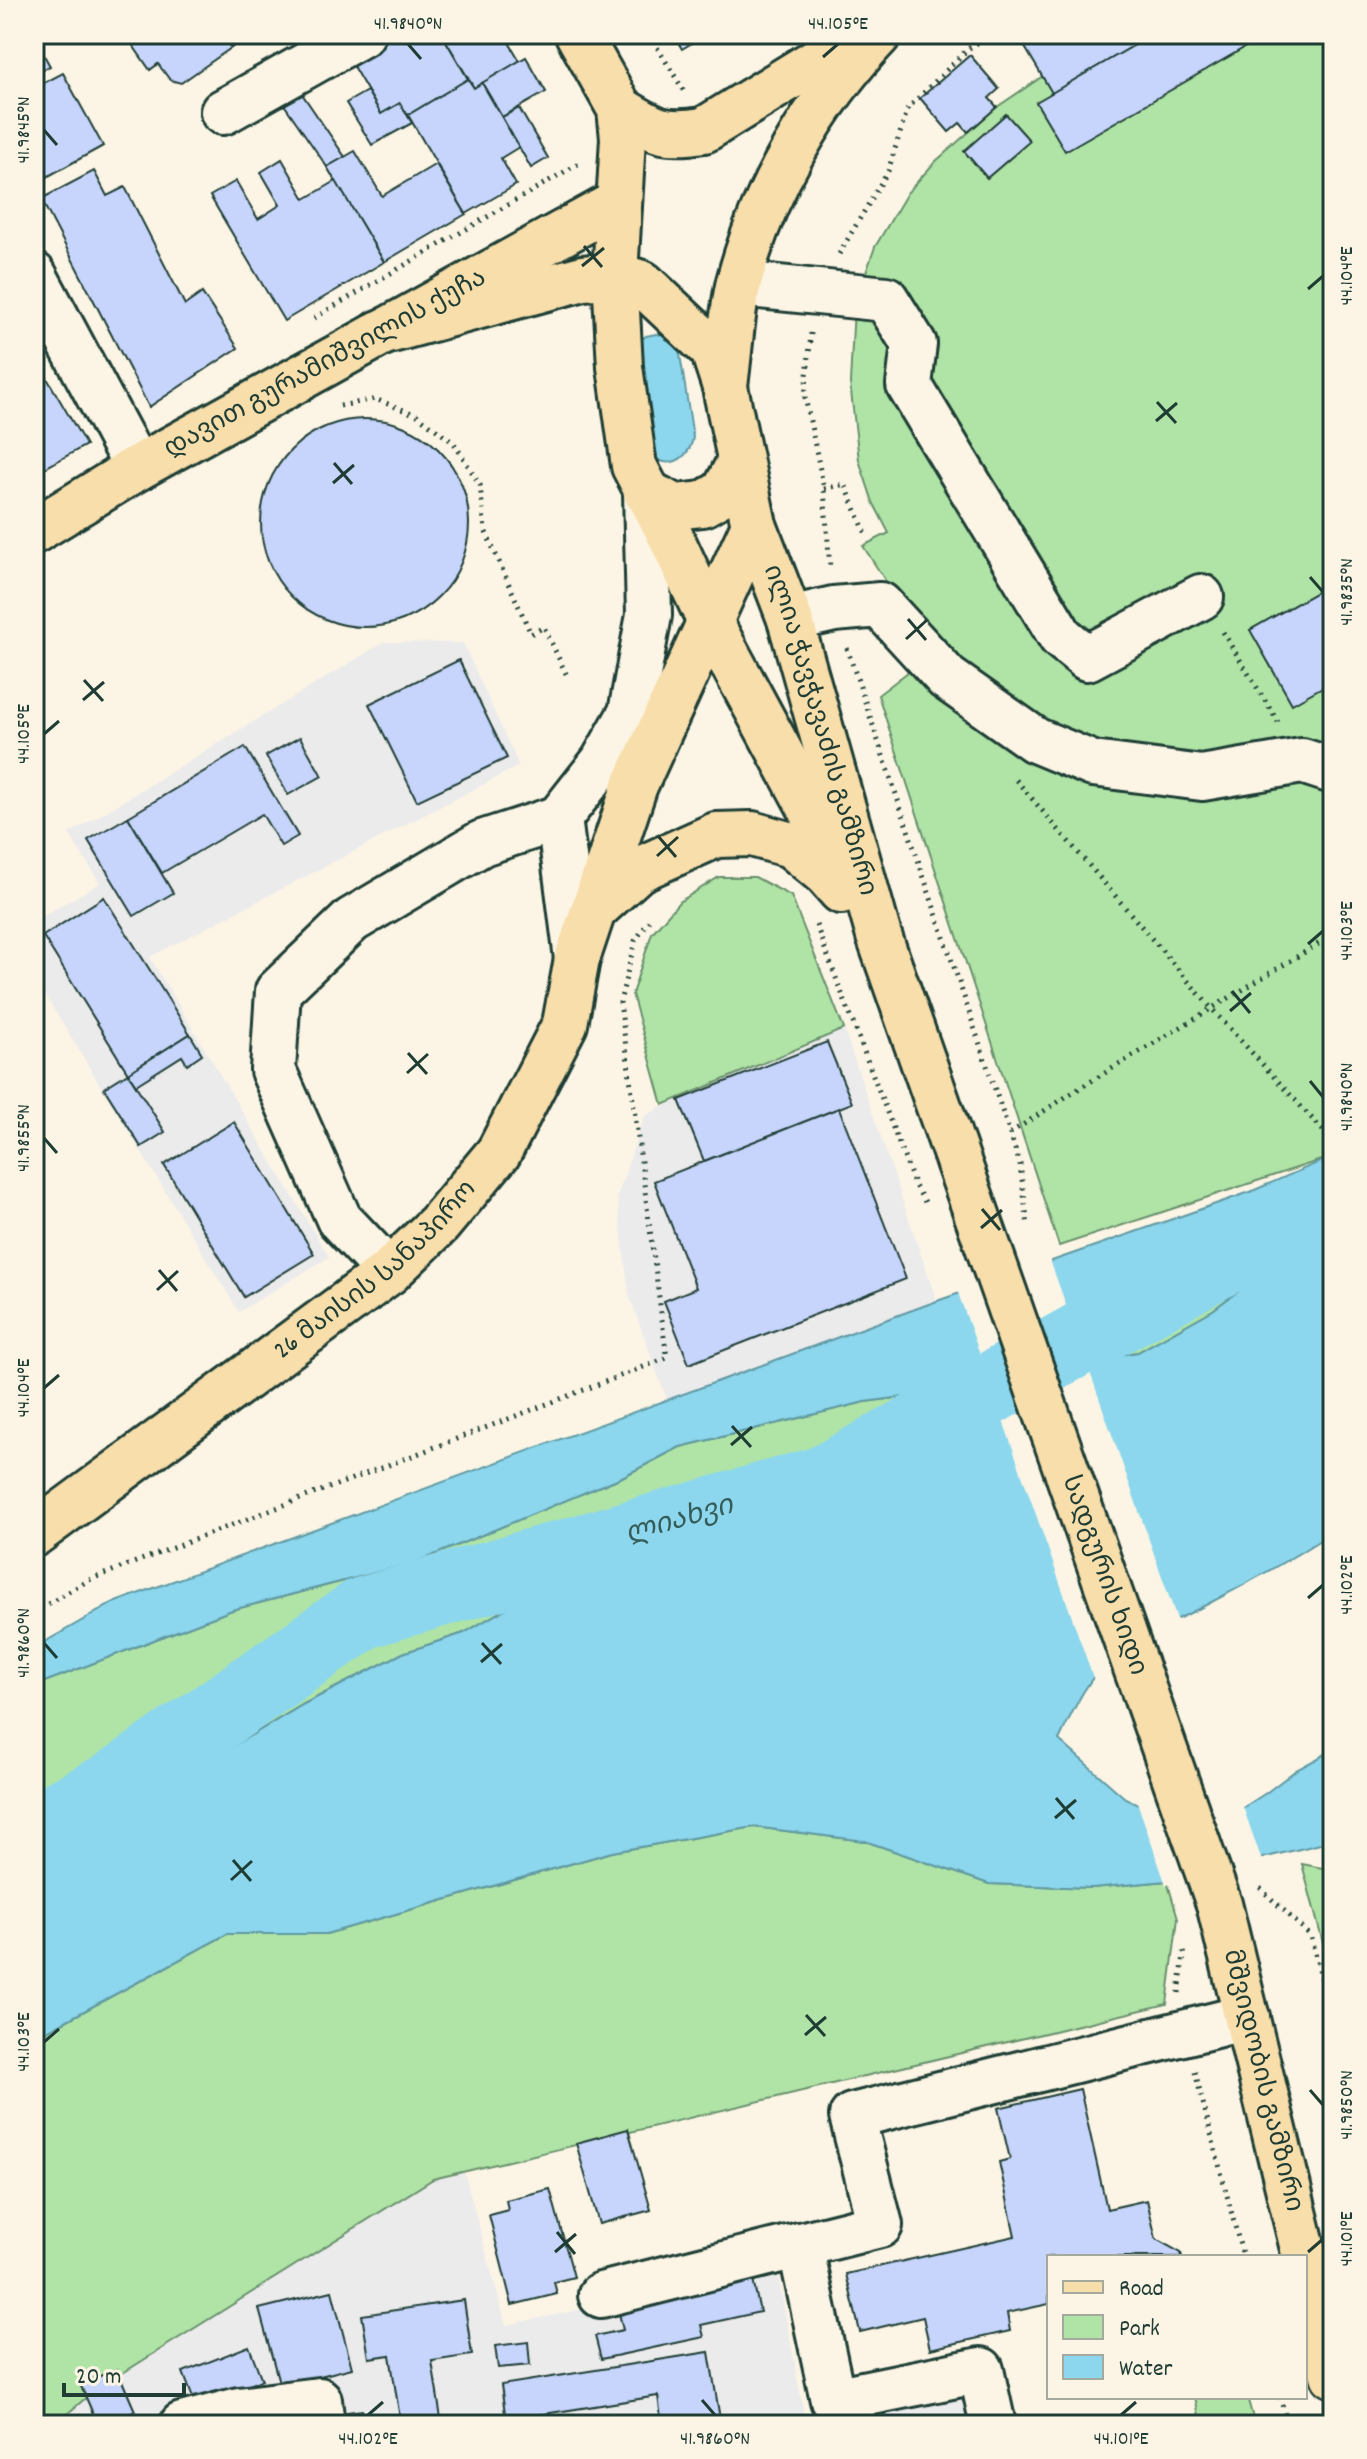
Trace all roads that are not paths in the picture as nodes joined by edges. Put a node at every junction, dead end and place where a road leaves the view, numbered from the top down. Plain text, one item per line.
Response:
1 (362, 34) edge
2 (578, 34) edge
3 (860, 34) edge
4 (879, 34) edge
5 (620, 109) junction
6 (223, 112) dead end
7 (619, 202) junction
8 (34, 275) edge
9 (615, 275) junction
10 (739, 284) junction
11 (680, 318) junction
12 (380, 333) junction
13 (620, 367) junction
14 (725, 387) junction
15 (739, 463) junction
16 (137, 468) junction
17 (646, 492) junction
18 (754, 525) junction
19 (34, 531) edge
20 (1201, 597) road end
21 (790, 619) junction
22 (710, 622) junction
23 (1318, 766) edge
24 (559, 818) junction
25 (592, 912) junction
26 (879, 936) junction
27 (577, 959) junction
28 (988, 1246) joint
29 (389, 1272) junction
30 (34, 1534) edge
31 (1219, 1904) joint
32 (1247, 2017) junction
33 (800, 2245) junction
34 (1304, 2255) edge
35 (1307, 2266) edge
36 (601, 2295) dead end
37 (1333, 2375) edge
38 (240, 2418) edge
39 (182, 2425) edge
40 (322, 2425) edge
41 (993, 2425) edge

1 - 6 street
2 - 5 main road, ილია ჭავჭავაძის გამზირი
3 - 5 main road
4 - 10 main road
5 - 7 main road, ილია ჭავჭავაძის გამზირი
7 - 9 main road, ილია ჭავჭავაძის გამზირი
7 - 12 main road, დავით გურამიშვილის ქუჩა
8 - 16 street
9 - 11 main road, ილია ჭავჭავაძის გამზირი
9 - 12 main road
9 - 13 main road, ილია ჭავჭავაძის გამზირი
10 - 14 main road
10 - 20 street
11 - 13 main road
11 - 14 main road, ილია ჭავჭავაძის გამზირი
12 - 16 main road, დავით გურამიშვილის ქუჩა
13 - 17 main road, ილია ჭავჭავაძის გამზირი
14 - 15 main road, ილია ჭავჭავაძის გამზირი
15 - 17 main road
15 - 18 main road, ილია ჭავჭავაძის გამზირი
16 - 19 main road, დავით გურამიშვილის ქუჩა
17 - 22 main road, ილია ჭავჭავაძის გამზირი
17 - 24 street
18 - 21 main road, ილია ჭავჭავაძის გამზირი
18 - 22 main road, ილია ჭავჭავაძის გამზირი
21 - 23 street
21 - 26 main road, ილია ჭავჭავაძის გამზირი
22 - 25 main road, ილია ჭავჭავაძის გამზირი
22 - 26 main road, ილია ჭავჭავაძის გამზირი
24 - 27 street
24 - 29 street
25 - 26 main road
25 - 27 main road, 26 მაისის სანაპირო
26 - 28 main road, ილია ჭავჭავაძის გამზირი
27 - 29 main road, 26 მაისის სანაპირო
28 - 31 main road, სადგურის ხიდი
29 - 30 main road, 26 მაისის სანაპირო
31 - 32 main road, მშვიდობის გამზირი
32 - 33 street
32 - 34 main road, მშვიდობის გამზირი
33 - 36 street
33 - 41 street
35 - 37 main road, მშვიდობის გამზირი
38 - 39 street
38 - 40 street

